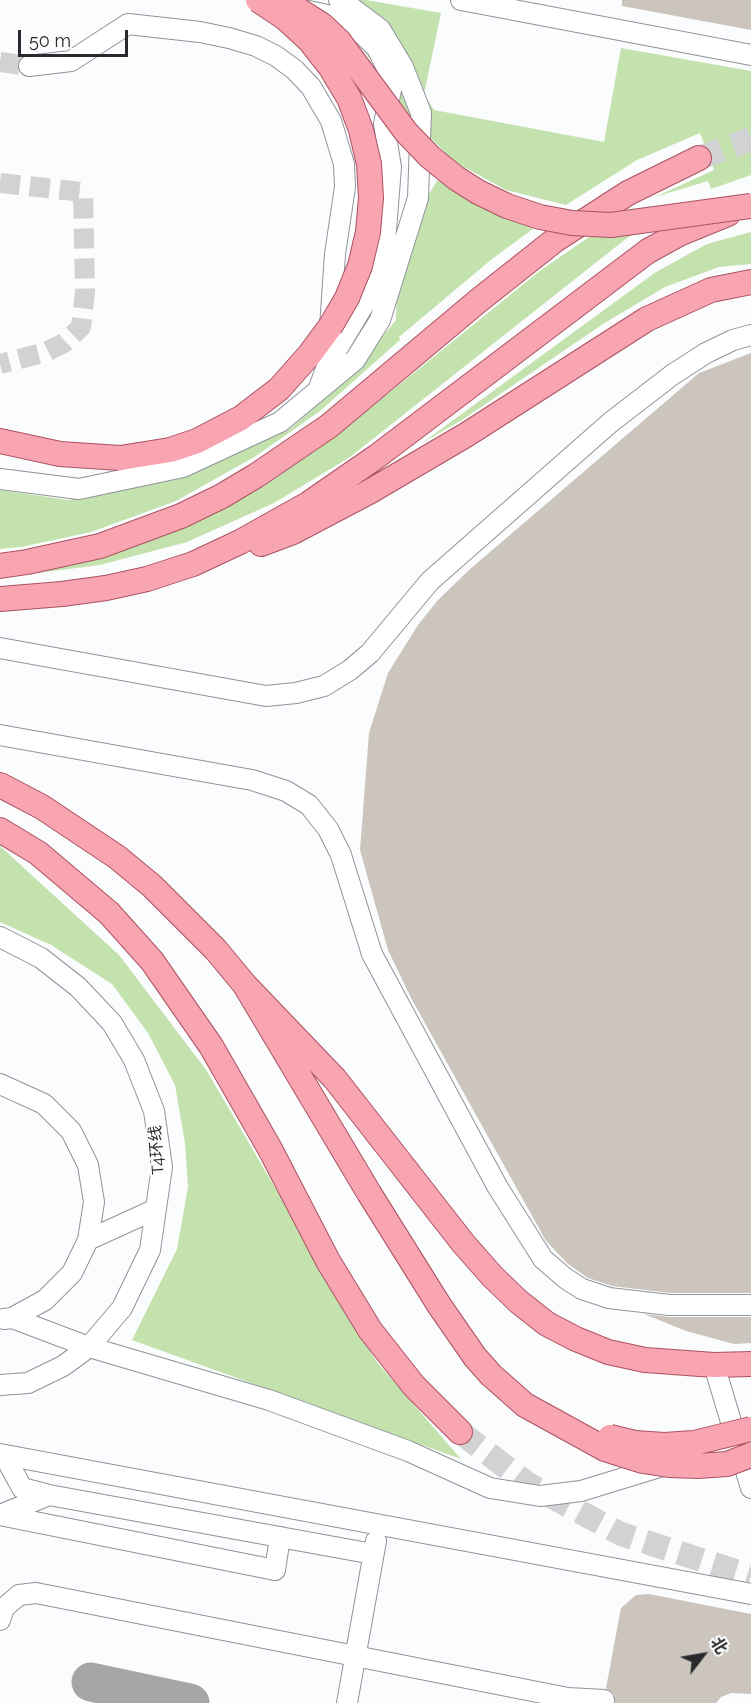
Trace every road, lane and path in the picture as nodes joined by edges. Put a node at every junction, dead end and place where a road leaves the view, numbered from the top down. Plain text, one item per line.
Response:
1 (243, 0) edge
2 (258, 0) edge
3 (283, 0) edge
4 (339, 0) edge
5 (461, 0) edge
6 (751, 55) edge
7 (29, 66) tunnel mouth
8 (699, 158) tunnel mouth
9 (751, 207) edge
10 (751, 282) edge
11 (330, 327) junction
12 (751, 335) edge
13 (318, 390) junction
14 (0, 441) edge
15 (0, 479) edge
16 (193, 564) junction
17 (0, 566) edge
18 (0, 599) edge
19 (0, 648) edge
20 (0, 735) edge
21 (0, 785) edge
22 (0, 830) edge
23 (0, 937) edge
24 (245, 985) junction
25 (0, 1084) edge
26 (156, 1209) junction
27 (88, 1240) junction
28 (751, 1305) edge
29 (6, 1319) edge
30 (89, 1347) junction
31 (751, 1364) edge
32 (714, 1365) junction
33 (0, 1385) edge
34 (558, 1425) junction
35 (460, 1432) tunnel mouth
36 (743, 1450) edge
37 (2, 1454) edge
38 (751, 1486) edge
39 (50, 1495) junction
40 (0, 1515) edge
41 (379, 1526) junction
42 (280, 1537) junction
43 (374, 1554) junction
44 (751, 1594) edge
45 (0, 1620) edge
46 (356, 1656) junction
47 (568, 1700) edge
48 (604, 1700) dead end
49 (347, 1703) edge

1 - 13 street
2 - 11 main road, bridge
3 - 9 main road, bridge
4 - 13 street
5 - 6 street
7 - 11 street
8 - 17 main road
9 - 16 main road, bridge
10 - 16 main road
11 - 14 main road
12 - 19 street
13 - 15 street
16 - 18 main road
20 - 28 street
21 - 24 main road
22 - 35 main road
23 - 26 street, T4环线
24 - 32 main road
24 - 34 main road, bridge
25 - 27 street
26 - 27 street
26 - 30 street, T4环线
27 - 29 street
29 - 30 street
30 - 33 street, T4环线
30 - 36 street
31 - 32 main road
32 - 36 street
34 - 36 main road, bridge
34 - 36 main road, bridge
36 - 38 street
37 - 39 street
37 - 41 street
39 - 40 street
39 - 42 street
40 - 42 street
41 - 43 street
41 - 44 street
42 - 43 street
43 - 46 street
45 - 46 street
46 - 47 street
46 - 49 street
47 - 48 street

